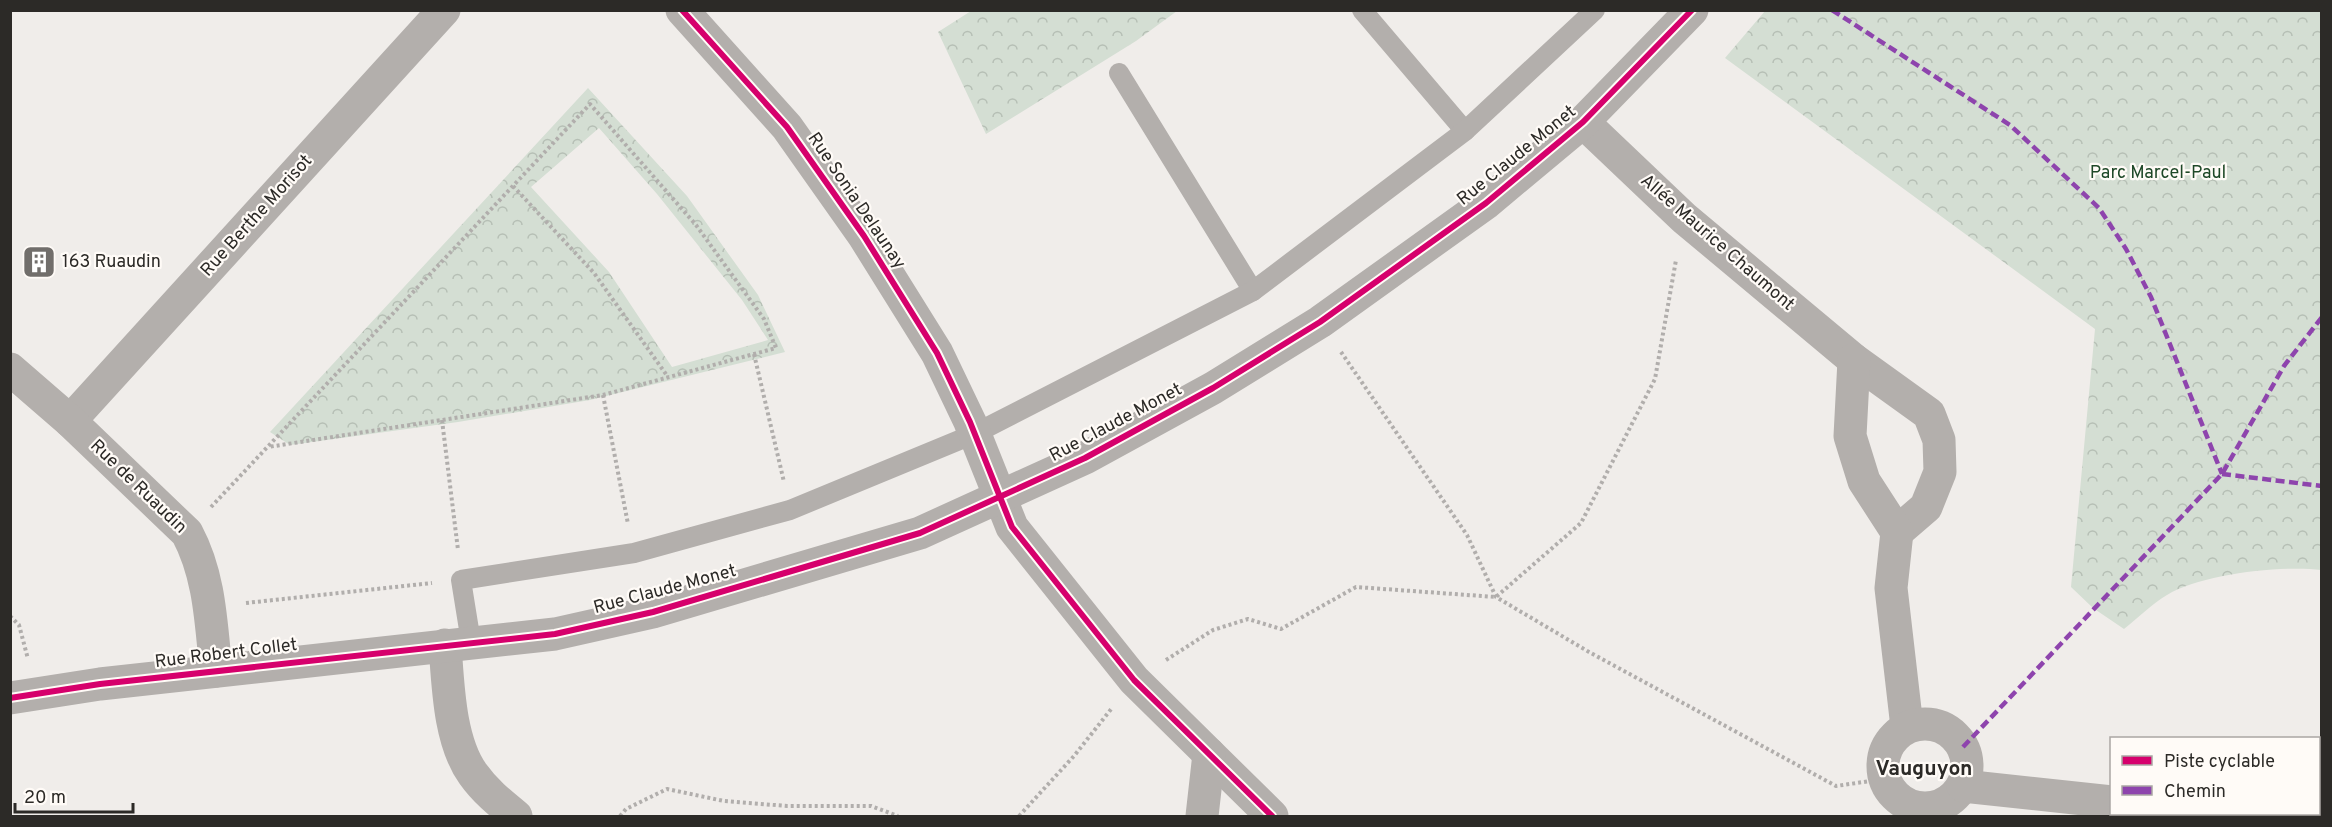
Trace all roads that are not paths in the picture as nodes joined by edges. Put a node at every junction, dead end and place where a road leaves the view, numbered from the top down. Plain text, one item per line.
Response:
1 (444, 10) edge
2 (682, 10) edge
3 (1362, 10) edge
4 (1595, 10) edge
5 (1692, 10) edge
6 (1119, 73) dead end
7 (1583, 122) junction
8 (1465, 131) junction
9 (1252, 291) junction
10 (1854, 360) junction
11 (10, 369) edge
12 (70, 421) junction
13 (975, 434) junction
14 (999, 497) junction
15 (1897, 532) junction
16 (458, 644) junction
17 (216, 671) junction
18 (24, 695) edge
19 (1907, 727) junction
20 (1209, 754) junction
21 (1963, 786) junction
22 (2110, 802) edge
23 (1910, 812) edge
24 (516, 816) edge
25 (1202, 816) edge
26 (1272, 816) edge

1 - 12 street, Rue Berthe Morisot
2 - 13 street, Rue Sonia Delaunay
3 - 8 lane
4 - 8 lane
5 - 7 street, Rue Claude Monet
6 - 9 lane
7 - 10 street, Allée Maurice Chaumont
7 - 14 street, Rue Claude Monet
8 - 9 lane
9 - 13 lane
10 - 15 street
10 - 15 street, Allée Maurice Chaumont
11 - 12 street, Rue de Ruaudin
12 - 17 street, Rue de Ruaudin
13 - 14 street, Rue Sonia Delaunay
13 - 16 lane
14 - 16 street, Rue Claude Monet
14 - 20 street, Rue Sonia Delaunay
15 - 19 street
16 - 17 street, Rue Robert Collet
16 - 24 street
17 - 18 street, Rue Robert Collet
19 - 21 street
19 - 23 street
20 - 25 street
20 - 26 street, Rue Sonia Delaunay
21 - 22 street
21 - 23 street

